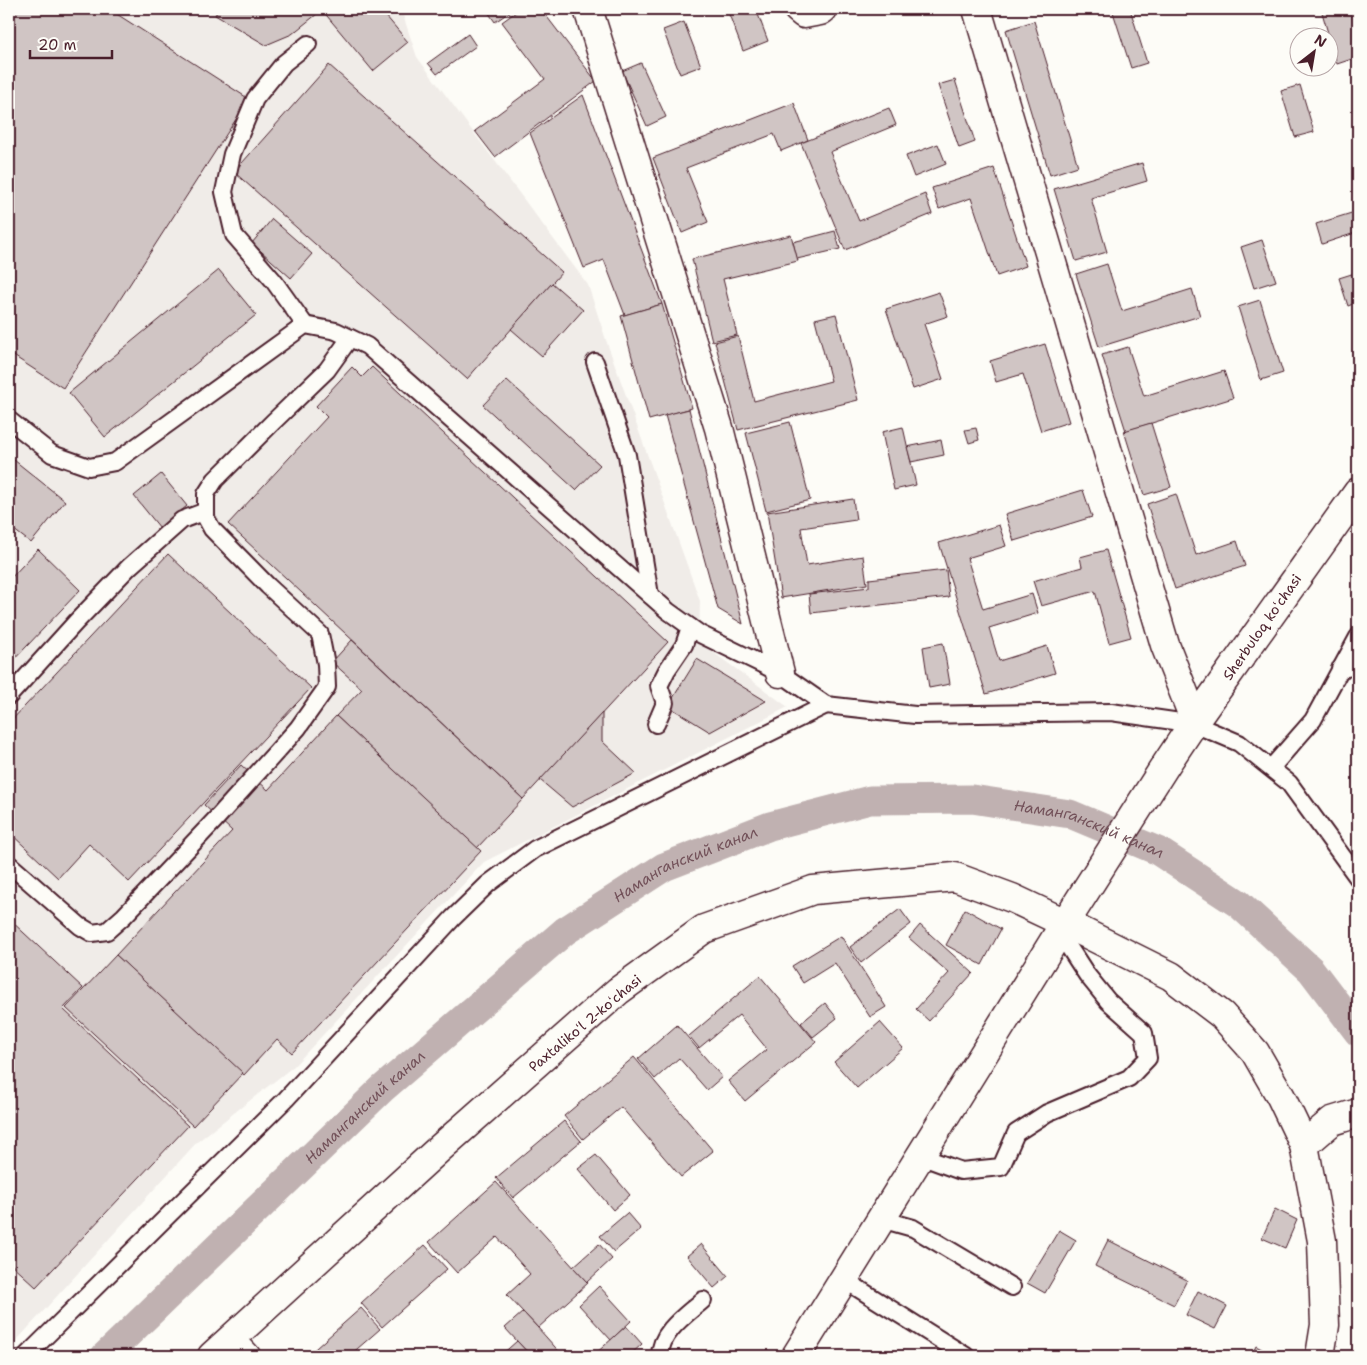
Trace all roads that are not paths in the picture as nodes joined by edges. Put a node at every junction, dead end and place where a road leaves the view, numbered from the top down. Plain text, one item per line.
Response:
1 (588, 9) edge
2 (798, 9) edge
3 (823, 9) edge
4 (977, 9) edge
5 (308, 44) dead end
6 (305, 325) junction
7 (350, 338) junction
8 (595, 362) dead end
9 (9, 420) edge
10 (1358, 492) edge
11 (206, 512) junction
12 (650, 595) junction
13 (690, 628) junction
14 (1358, 636) edge
15 (1358, 666) edge
16 (1340, 670) junction
17 (780, 673) junction
18 (9, 696) edge
19 (826, 705) junction
20 (1194, 722) junction
21 (656, 724) dead end
22 (1271, 768) junction
23 (9, 864) edge
24 (1358, 878) edge
25 (1062, 927) junction
26 (1358, 1113) edge
27 (1304, 1145) junction
28 (920, 1156) junction
29 (881, 1219) junction
30 (843, 1279) junction
31 (1012, 1287) dead end
32 (703, 1300) dead end
33 (230, 1351) edge
34 (26, 1356) edge
35 (660, 1356) edge
36 (796, 1356) edge
37 (966, 1356) edge
38 (1320, 1356) edge

1 - 17 street
2 - 3 street
4 - 20 street
5 - 6 lane
6 - 7 lane
6 - 9 lane
7 - 11 lane
7 - 12 lane
8 - 12 lane
10 - 20 street, Sherbuloq koʻchasi
11 - 18 lane
11 - 23 lane
12 - 13 lane
13 - 17 lane
13 - 21 lane
14 - 16 lane
15 - 16 lane
16 - 22 lane
17 - 19 lane
19 - 20 lane
19 - 34 lane
20 - 22 lane
20 - 25 street, Sherbuloq koʻchasi
22 - 24 lane
25 - 27 street, Paxtalikoʻl 2-koʻchasi
25 - 28 street, Sherbuloq koʻchasi
25 - 28 lane
25 - 33 street, Paxtalikoʻl 2-koʻchasi
26 - 27 street
27 - 38 street, Paxtalikoʻl 2-koʻchasi
28 - 29 street, Sherbuloq koʻchasi
29 - 30 street, Sherbuloq koʻchasi
29 - 31 lane
30 - 36 street, Sherbuloq koʻchasi
30 - 37 lane
32 - 35 lane

